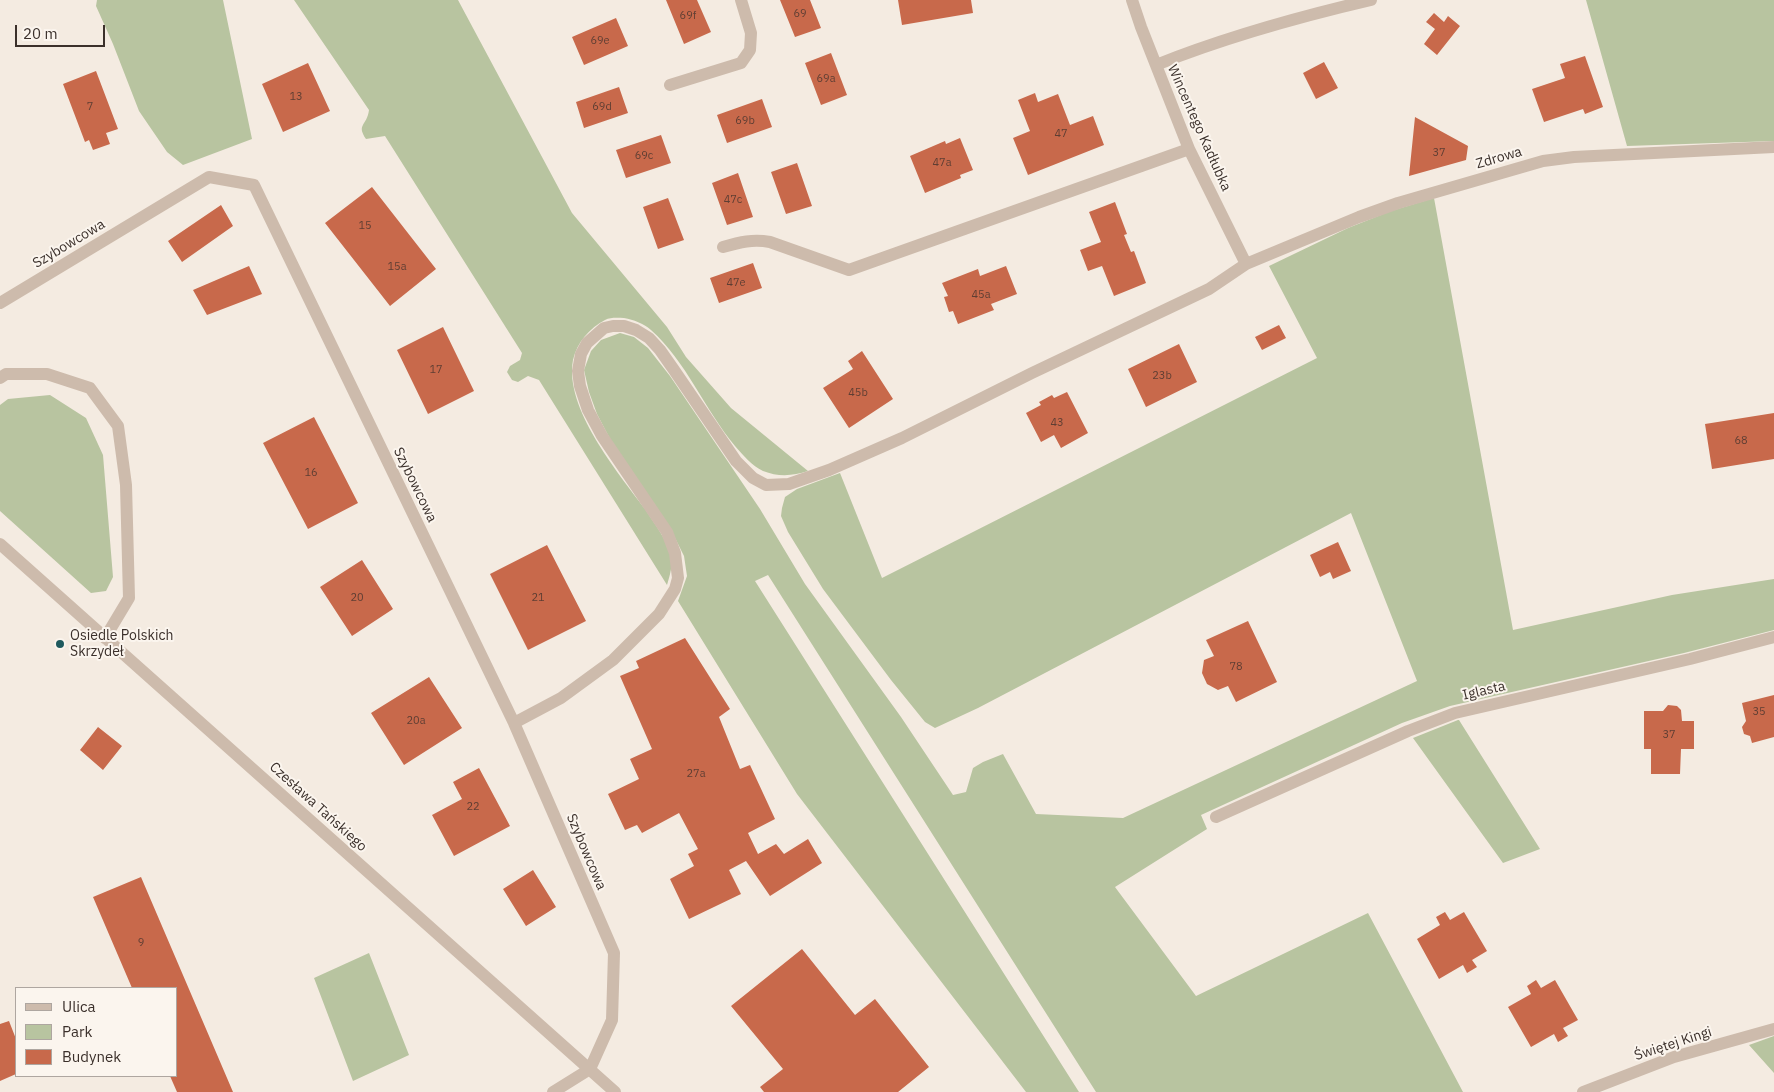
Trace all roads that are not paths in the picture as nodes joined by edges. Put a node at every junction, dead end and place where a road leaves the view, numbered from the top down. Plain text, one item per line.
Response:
1 (741, 0) edge
2 (1132, 0) edge
3 (1371, 0) edge
4 (1156, 65) junction
5 (670, 85) dead end
6 (1774, 147) edge
7 (1189, 150) junction
8 (723, 247) dead end
9 (1246, 264) junction
10 (0, 302) edge
11 (0, 378) edge
12 (0, 544) edge
13 (1774, 637) edge
14 (105, 638) junction
15 (514, 723) junction
16 (1216, 817) dead end
17 (1774, 1029) edge
18 (590, 1069) junction
19 (553, 1092) edge
20 (616, 1092) edge
21 (1584, 1092) edge

1 - 5 street
2 - 4 street, Wincentego Kadłubka
3 - 4 street
4 - 7 street, Wincentego Kadłubka
6 - 9 street, Zdrowa
7 - 8 street
7 - 9 street, Wincentego Kadłubka
9 - 15 street, Zdrowa
10 - 15 street, Szybowcowa
11 - 14 street
12 - 14 street, Czesława Tańskiego
13 - 16 street, Iglasta
14 - 18 street, Czesława Tańskiego
15 - 18 street, Szybowcowa
17 - 21 street, Świętej Kingi
18 - 19 street
18 - 20 street, Czesława Tańskiego

